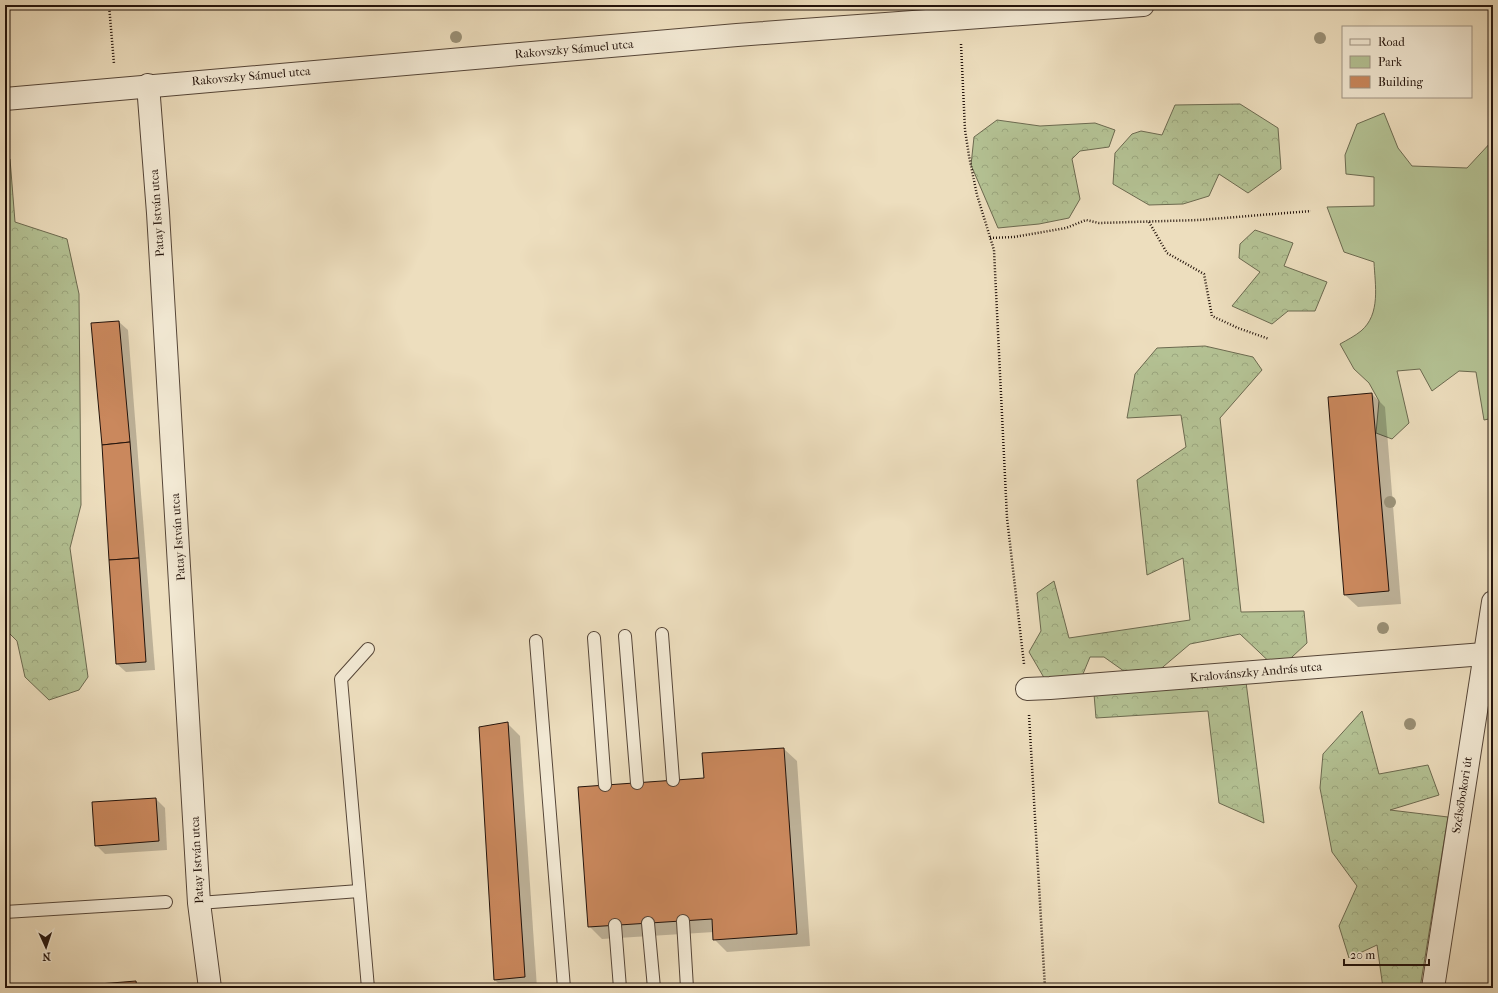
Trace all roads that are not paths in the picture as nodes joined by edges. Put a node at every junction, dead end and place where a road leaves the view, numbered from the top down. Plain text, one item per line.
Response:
1 (1144, 5) edge
2 (148, 85) junction
3 (5, 99) edge
4 (1493, 602) edge
5 (662, 634) dead end
6 (625, 636) dead end
7 (594, 638) dead end
8 (536, 641) dead end
9 (368, 649) dead end
10 (1484, 654) junction
11 (1027, 689) road end
12 (673, 780) dead end
13 (637, 783) dead end
14 (605, 785) dead end
15 (360, 891) junction
16 (166, 902) dead end
17 (199, 903) junction
18 (5, 912) edge
19 (683, 920) dead end
20 (648, 923) dead end
21 (615, 926) dead end
22 (210, 988) edge
23 (368, 988) edge
24 (564, 988) edge
25 (620, 988) edge
26 (654, 988) edge
27 (687, 988) edge
28 (1433, 988) edge

1 - 2 street, Rakovszky Sámuel utca
2 - 3 street, Rakovszky Sámuel utca
2 - 17 street, Patay István utca
4 - 10 street, Szélsőbokori út
5 - 12 lane
6 - 13 lane
7 - 14 lane
8 - 24 lane
9 - 15 lane
10 - 11 street, Kralovánszky András utca
10 - 28 street, Szélsőbokori út
15 - 17 lane
15 - 23 lane
16 - 18 lane
17 - 22 street, Patay István utca
19 - 27 lane
20 - 26 lane
21 - 25 lane

